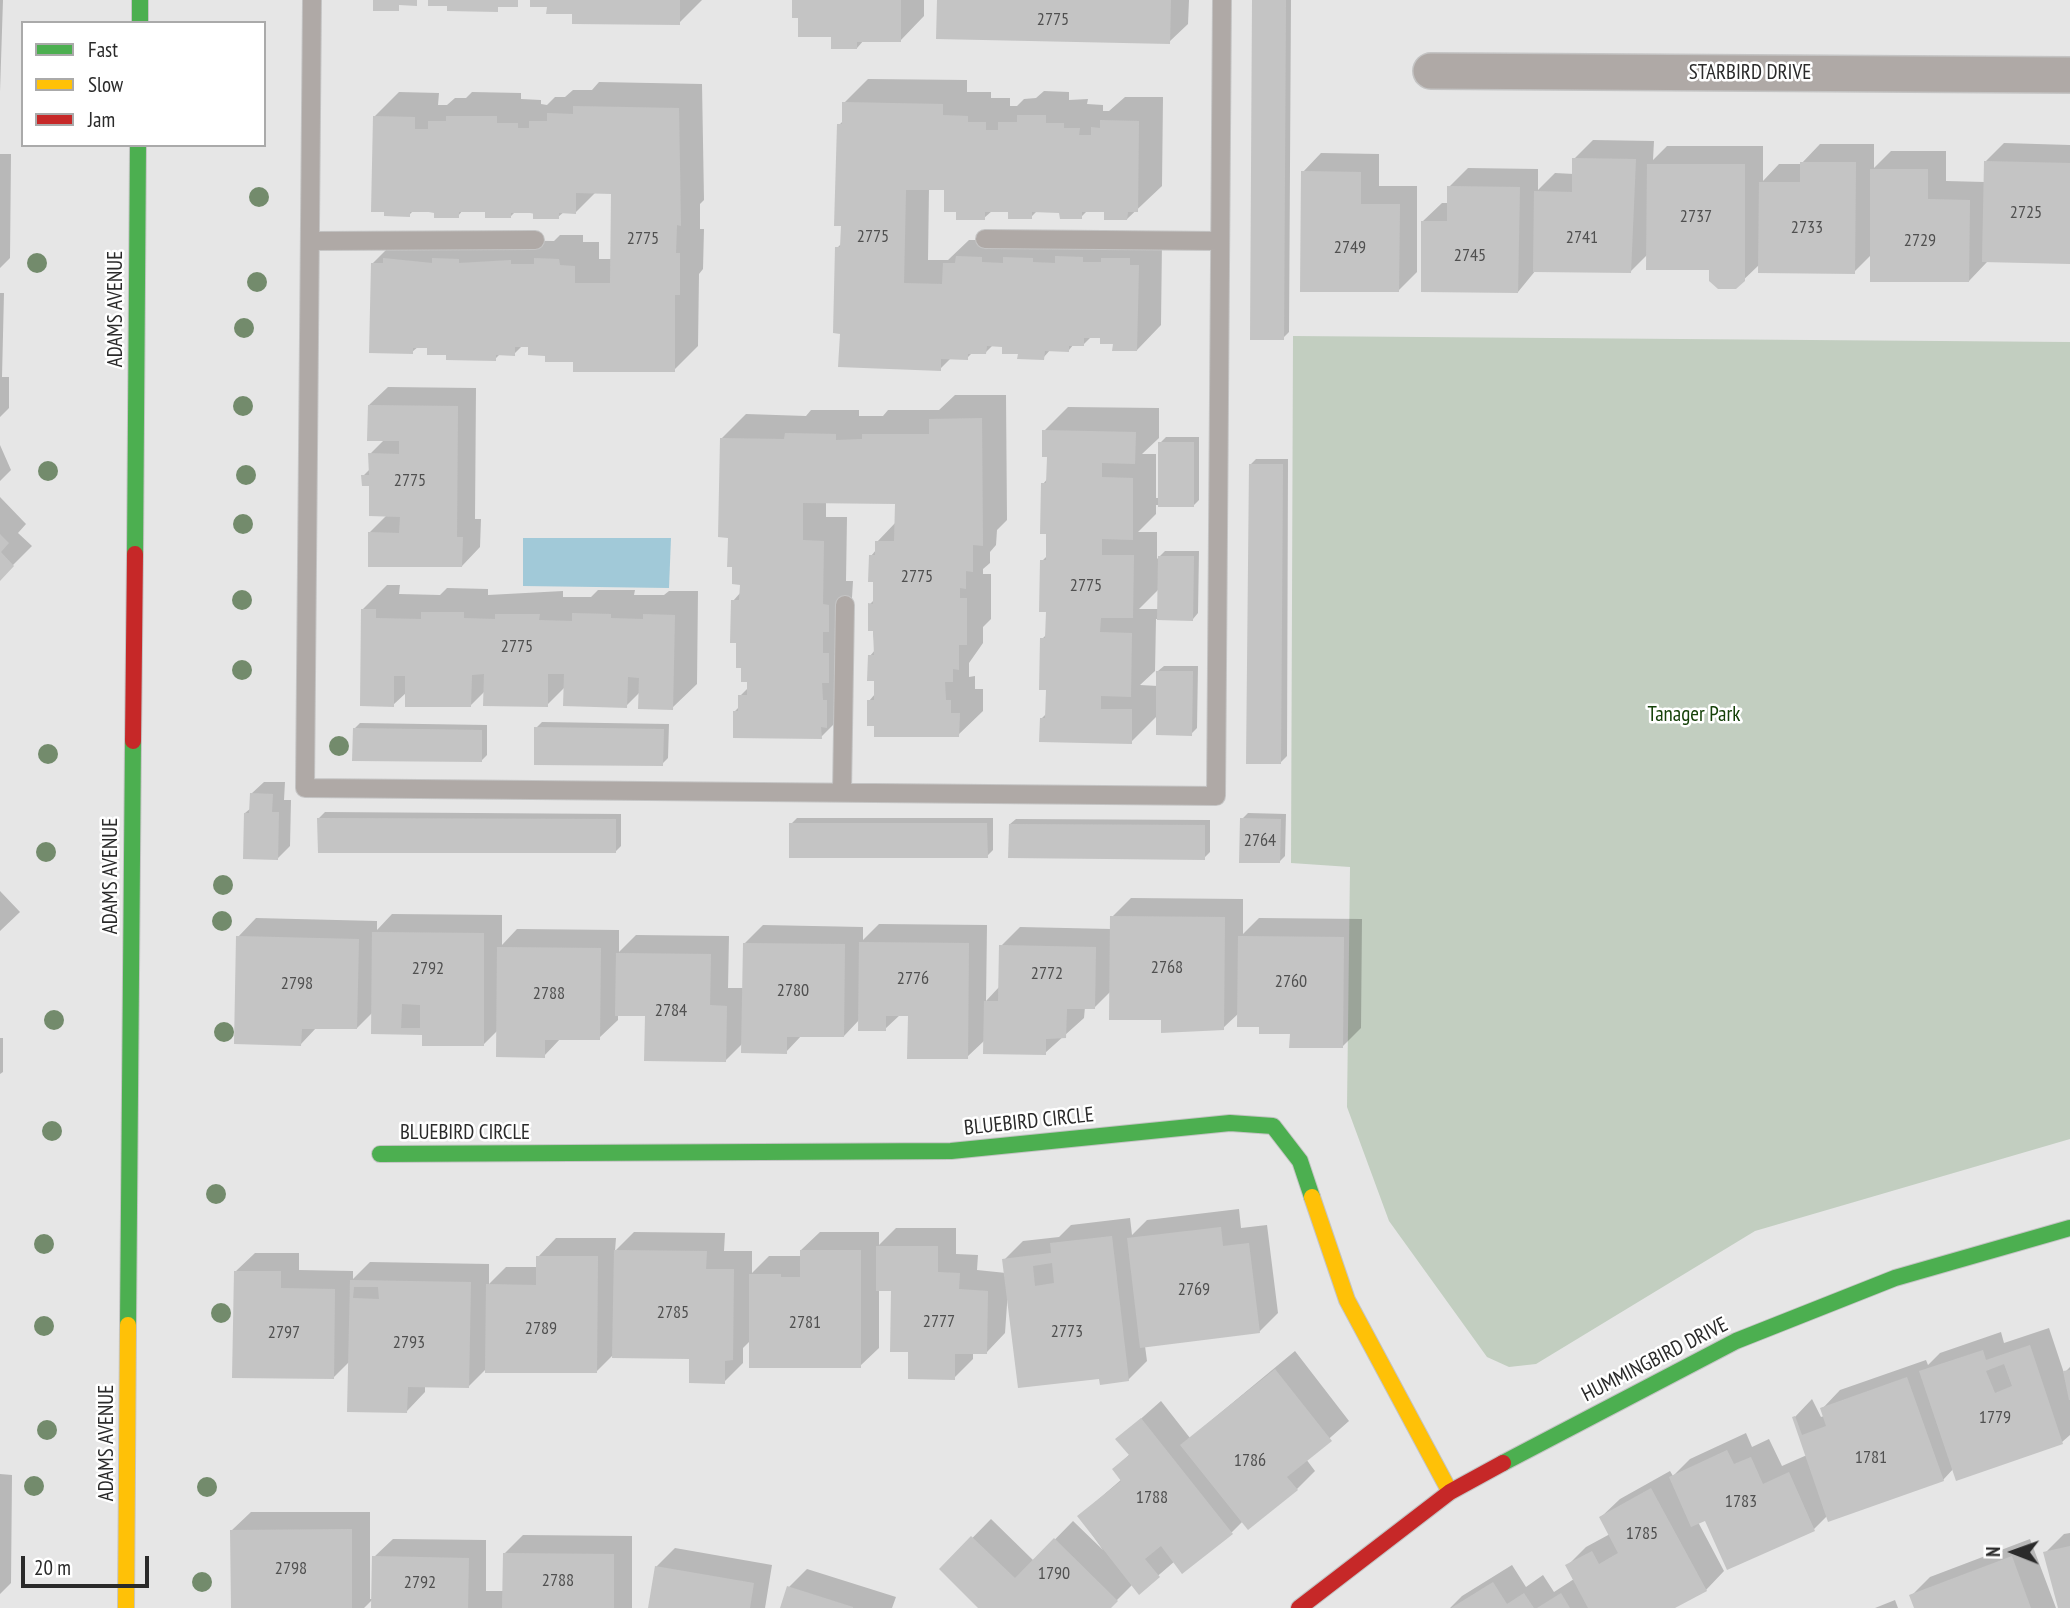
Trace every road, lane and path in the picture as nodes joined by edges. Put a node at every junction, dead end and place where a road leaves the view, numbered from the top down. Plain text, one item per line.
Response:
1 (140, 0) edge
2 (312, 0) edge
3 (1222, 0) edge
4 (139, 21) edge
5 (1431, 71) dead end
6 (2070, 75) edge
7 (138, 147) edge
8 (985, 239) dead end
9 (536, 240) dead end
10 (310, 241) junction
11 (1220, 242) junction
12 (845, 605) dead end
13 (842, 792) junction
14 (380, 1154) dead end
15 (2070, 1228) edge
16 (1450, 1492) junction
17 (127, 1608) edge
18 (1299, 1608) edge

1 - 4 street
2 - 10 lane
3 - 11 lane
5 - 6 street, STARBIRD DRIVE
7 - 17 street, ADAMS AVENUE
8 - 11 lane
9 - 10 lane
10 - 13 lane
11 - 13 lane
12 - 13 lane
14 - 16 street, BLUEBIRD CIRCLE
15 - 16 street, HUMMINGBIRD DRIVE
16 - 18 street, HUMMINGBIRD DRIVE

